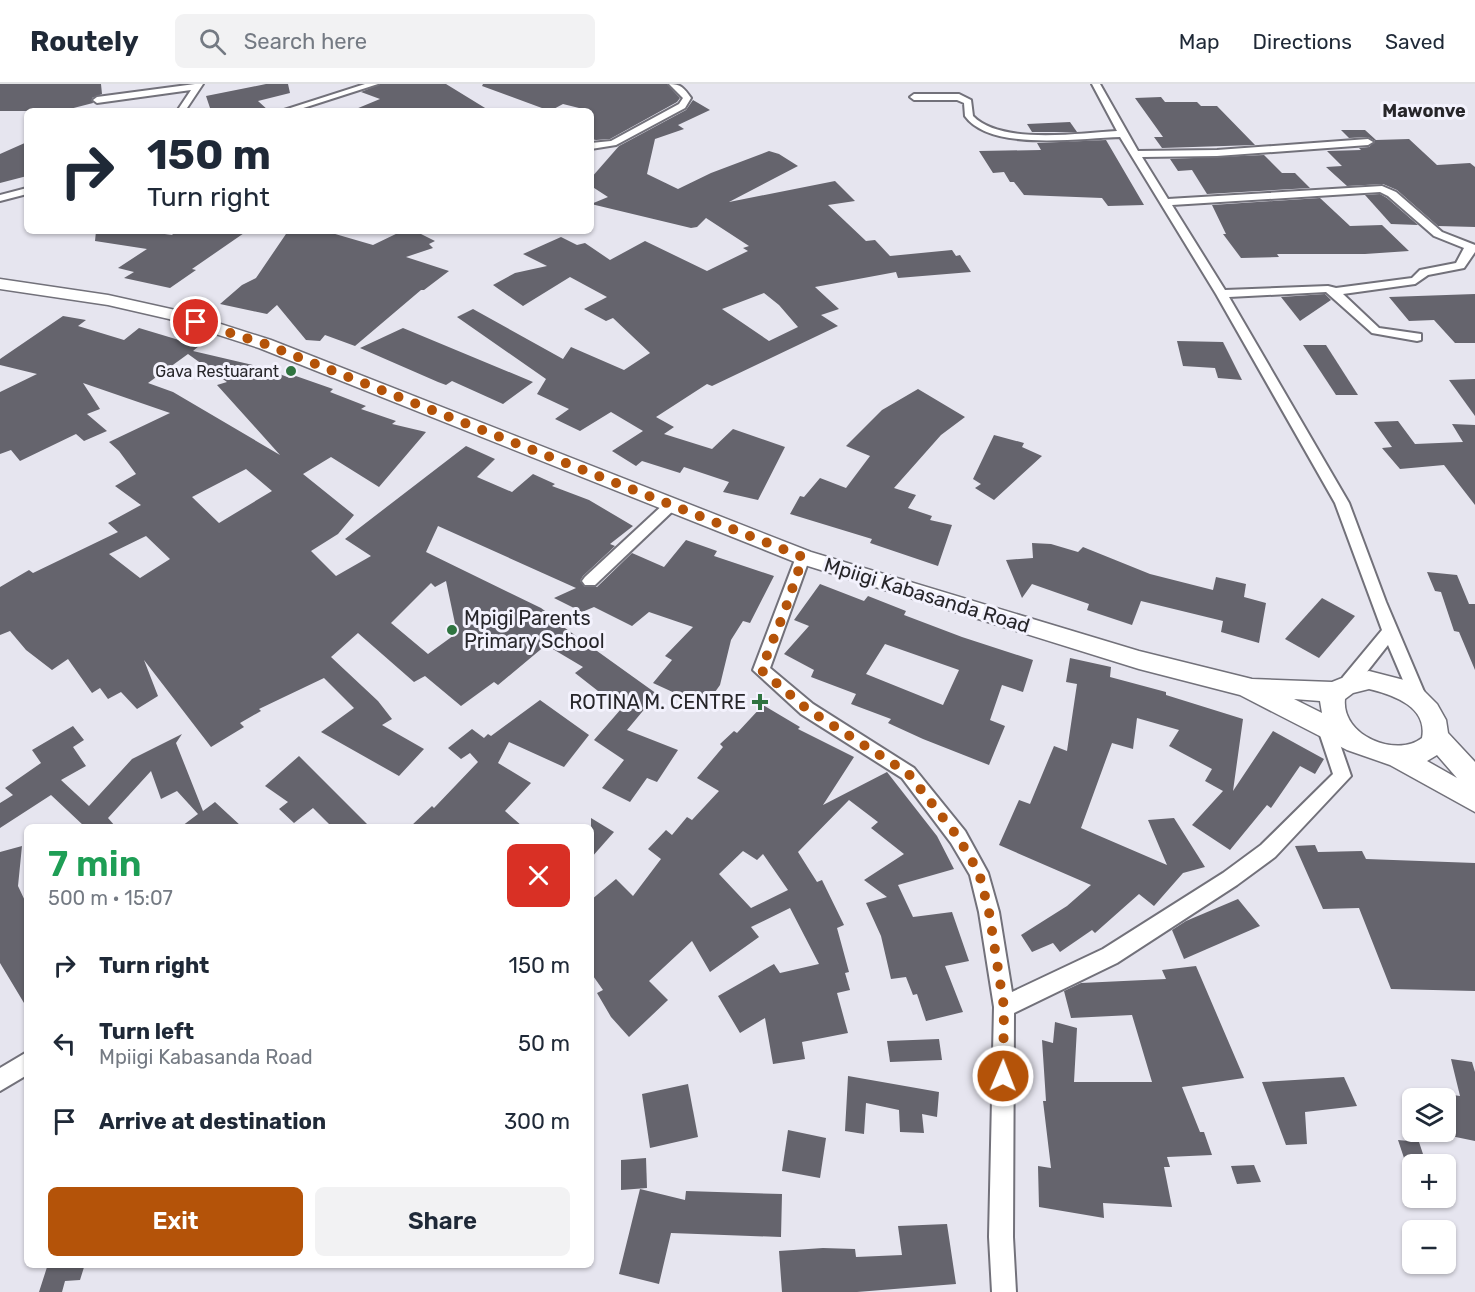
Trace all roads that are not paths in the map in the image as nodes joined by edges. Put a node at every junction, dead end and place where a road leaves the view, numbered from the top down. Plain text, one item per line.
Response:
1 (374, 84) edge
2 (673, 84) edge
3 (1096, 84) edge
4 (197, 86) edge
5 (914, 97) dead end
6 (97, 100) dead end
7 (183, 108) edge
8 (295, 108) edge
9 (1123, 134) junction
10 (1368, 142) dead end
11 (594, 146) edge
12 (1136, 154) junction
13 (24, 191) edge
14 (0, 198) edge
15 (1166, 202) junction
16 (1473, 249) edge
17 (0, 284) edge
18 (1335, 292) junction
19 (1222, 294) junction
20 (1417, 337) dead end
21 (671, 505) junction
22 (803, 557) junction
23 (590, 581) dead end
24 (1390, 631) junction
25 (1246, 687) junction
26 (1343, 687) junction
27 (1420, 701) junction
28 (1336, 733) junction
29 (1436, 737) junction
30 (1396, 756) junction
31 (1475, 780) edge
32 (1475, 801) edge
33 (1004, 1007) junction
34 (24, 1065) edge
35 (0, 1080) edge
36 (1004, 1292) edge

1 - 8 street
2 - 11 street
3 - 9 street
4 - 6 street
4 - 7 street
5 - 9 street
9 - 12 street
10 - 12 street
12 - 15 street
13 - 14 street
15 - 16 street
15 - 19 street
16 - 18 street
17 - 21 main road, Mpiigi Kabasanda Road
18 - 19 street
18 - 20 street
19 - 24 street
21 - 22 main road, Mpiigi Kabasanda Road
21 - 23 street
22 - 25 main road, Mpiigi Kabasanda Road
22 - 33 street
24 - 26 street
24 - 27 street
25 - 26 main road, Mpiigi Kabasanda Road
25 - 28 main road, Mpiigi Kabasanda Road
26 - 27 main road
26 - 28 main road
27 - 29 main road
28 - 30 main road
28 - 33 street
29 - 30 main road
29 - 31 main road
30 - 32 main road
33 - 36 street
34 - 35 street

